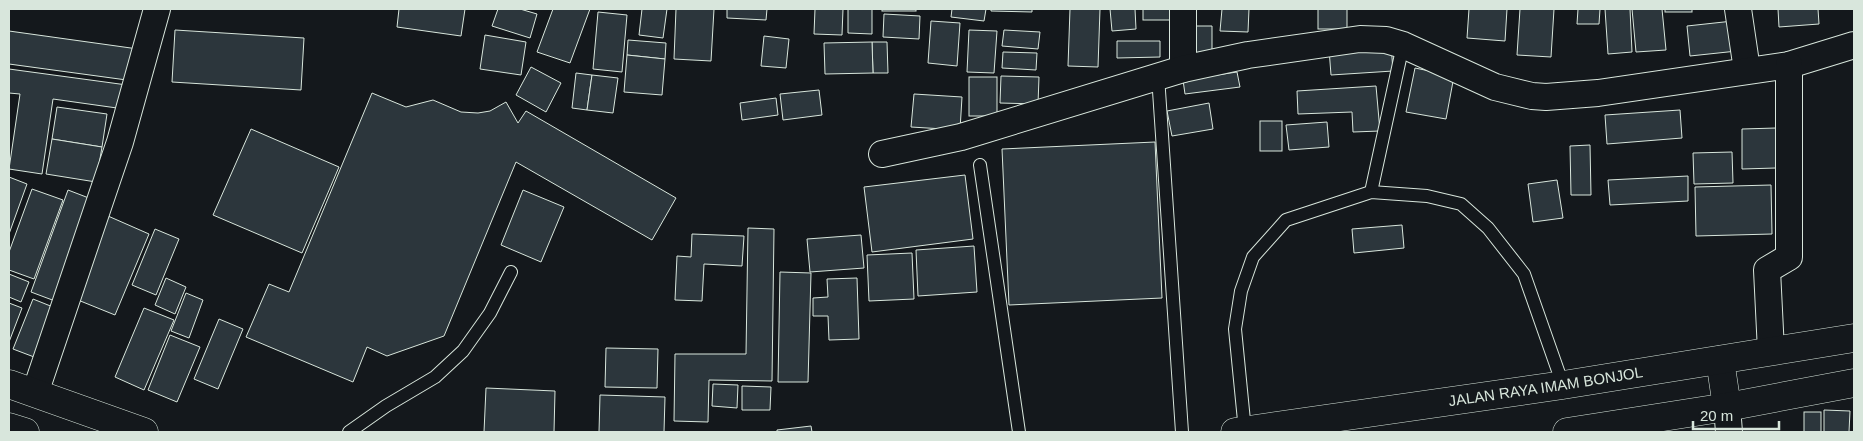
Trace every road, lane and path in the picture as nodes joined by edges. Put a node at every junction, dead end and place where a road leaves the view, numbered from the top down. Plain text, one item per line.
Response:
1 (156, 9) edge
2 (1183, 9) edge
3 (1738, 9) edge
4 (1403, 45) junction
5 (1854, 45) edge
6 (1789, 65) junction
7 (1183, 69) junction
8 (1747, 70) junction
9 (1158, 76) junction
10 (882, 154) dead end
11 (980, 165) dead end
12 (1371, 192) junction
13 (511, 272) dead end
14 (1854, 338) edge
15 (1772, 351) junction
16 (1720, 360) junction
17 (1854, 383) edge
18 (9, 384) edge
19 (1562, 385) junction
20 (35, 393) junction
21 (1728, 420) edge
22 (9, 427) edge
23 (1240, 431) edge
24 (25, 432) edge
25 (144, 432) edge
26 (349, 432) edge
27 (1019, 432) edge
28 (1182, 432) edge
29 (1567, 432) edge

1 - 20 street
2 - 7 street
3 - 8 street
4 - 7 street
4 - 8 street
4 - 12 lane
5 - 6 street
6 - 8 street
6 - 15 street
7 - 9 street
9 - 10 street
9 - 28 lane
11 - 27 lane
12 - 19 lane
12 - 23 lane
13 - 26 lane
14 - 15 highway, JALAN RAYA IMAM BONJOL
15 - 16 highway, JALAN RAYA IMAM BONJOL
16 - 19 highway, JALAN RAYA IMAM BONJOL
16 - 21 highway
17 - 21 highway
18 - 20 highway
19 - 23 highway, JALAN RAYA IMAM BONJOL
20 - 25 highway
21 - 29 highway
22 - 24 highway

